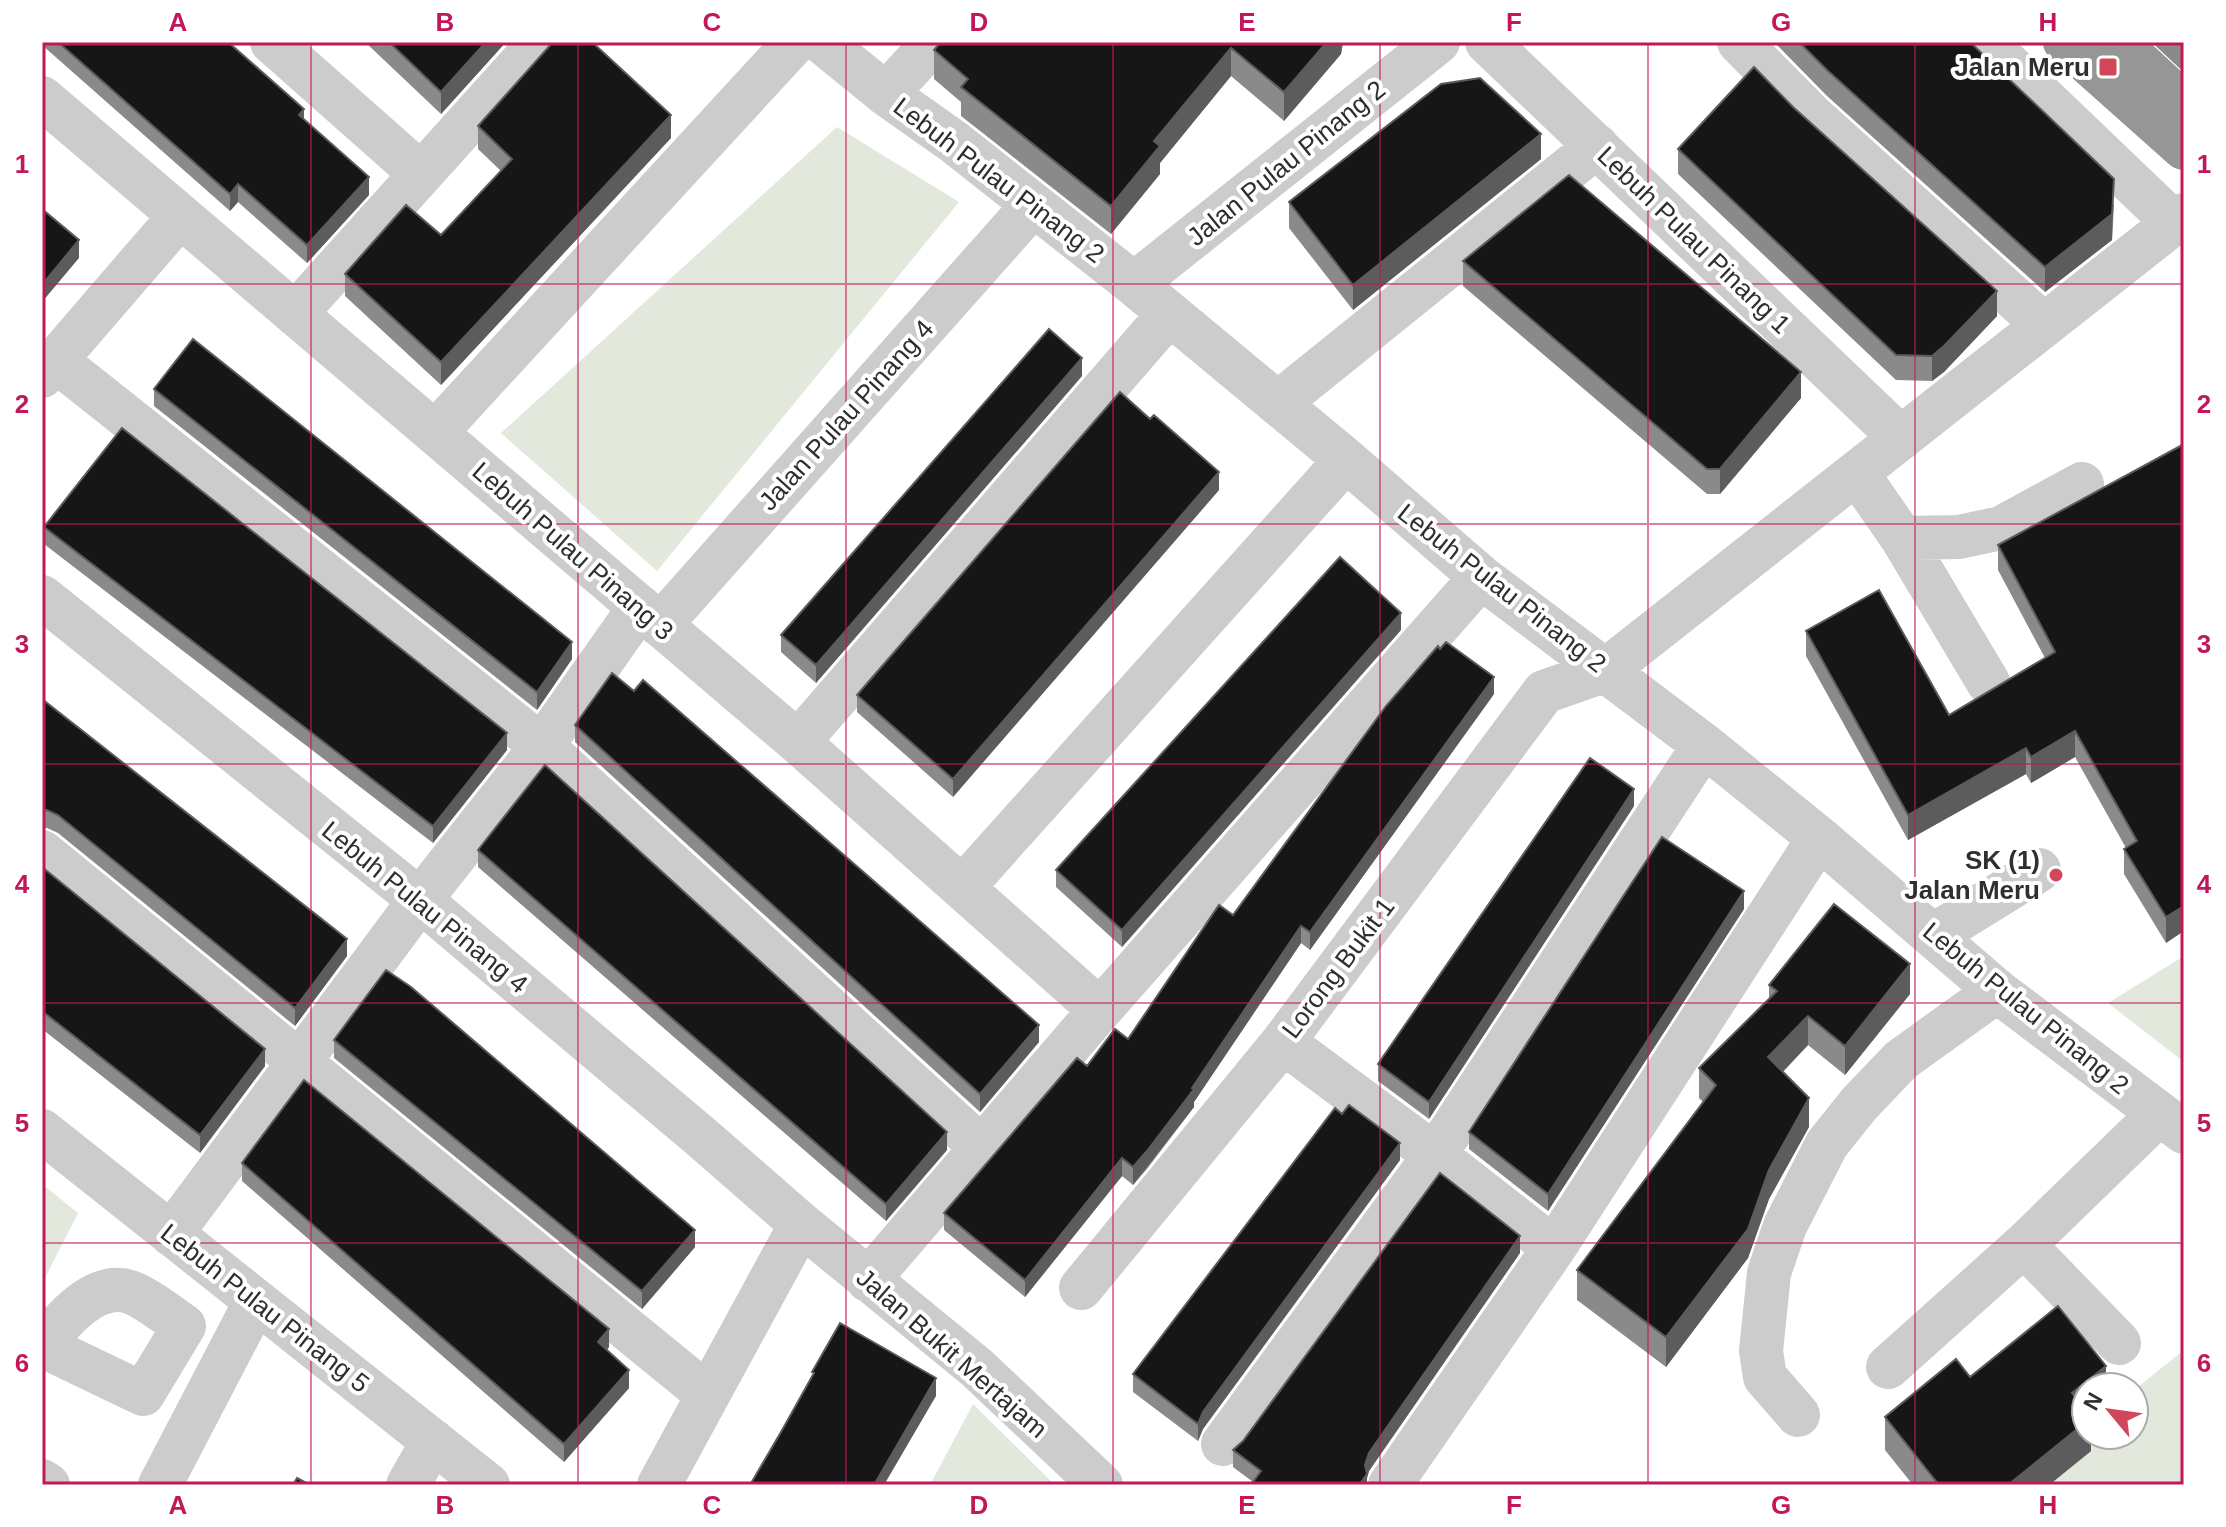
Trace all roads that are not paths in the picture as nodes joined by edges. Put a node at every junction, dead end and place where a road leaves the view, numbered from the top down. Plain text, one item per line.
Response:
1 (272, 42) edge
2 (540, 42) edge
3 (795, 42) edge
4 (822, 42) edge
5 (934, 42) edge
6 (1438, 42) edge
7 (1487, 42) edge
8 (1739, 42) edge
9 (1985, 42) edge
10 (2065, 42) edge
11 (2117, 42) edge
12 (886, 94) junction
13 (42, 98) edge
14 (2184, 104) edge
15 (1597, 146) junction
16 (2184, 148) edge
17 (421, 174) junction
18 (1033, 205) junction
19 (180, 216) junction
20 (2179, 219) edge
21 (1134, 284) junction
22 (295, 314) junction
23 (1169, 314) junction
24 (2044, 325) junction
25 (49, 368) edge
26 (1278, 403) junction
27 (435, 433) junction
28 (1901, 438) junction
29 (1346, 460) junction
30 (1857, 473) junction
31 (2082, 484) dead end
32 (1902, 538) junction
33 (1481, 577) junction
34 (42, 597) edge
35 (650, 616) junction
36 (1606, 670) junction
37 (1988, 682) dead end
38 (798, 742) junction
39 (1704, 745) junction
40 (542, 746) junction
41 (1819, 838) junction
42 (42, 852) edge
43 (2039, 870) dead end
44 (963, 887) junction
45 (420, 900) junction
46 (1934, 935) junction
47 (1997, 991) junction
48 (1100, 1010) junction
49 (1283, 1042) junction
50 (299, 1062) junction
51 (2172, 1123) edge
52 (42, 1131) edge
53 (981, 1147) junction
54 (1435, 1155) junction
55 (801, 1224) junction
56 (171, 1234) junction
57 (2024, 1245) junction
58 (1554, 1248) junction
59 (868, 1280) junction
60 (1081, 1288) dead end
61 (256, 1301) junction
62 (2119, 1343) dead end
63 (1888, 1367) dead end
64 (708, 1395) junction
65 (1798, 1415) dead end
66 (433, 1441) junction
67 (1223, 1444) dead end
68 (42, 1481) edge
69 (48, 1485) edge
70 (160, 1485) edge
71 (408, 1485) edge
72 (488, 1485) edge
73 (659, 1485) edge
74 (1101, 1485) edge
75 (1390, 1485) edge

1 - 17 street
2 - 17 street
3 - 27 street
4 - 12 street, Lebuh Pulau Pinang 2
5 - 12 street
6 - 21 street, Jalan Pulau Pinang 2
7 - 15 street, Lebuh Pulau Pinang 1
8 - 24 street
9 - 20 street
10 - 16 highway
11 - 14 highway
12 - 18 street, Lebuh Pulau Pinang 2
13 - 19 street, Lebuh Pulau Pinang 3
15 - 26 street
15 - 28 street, Lebuh Pulau Pinang 1
17 - 22 street
18 - 21 street, Lebuh Pulau Pinang 2
18 - 35 street, Jalan Pulau Pinang 4
19 - 22 street, Lebuh Pulau Pinang 3
19 - 25 street
20 - 24 street, Lorong Bukit 1
21 - 23 street, Lebuh Pulau Pinang 2
22 - 27 street, Lebuh Pulau Pinang 3
23 - 26 street, Lebuh Pulau Pinang 2
23 - 38 street
24 - 28 street, Lorong Bukit 1
25 - 40 street
26 - 29 street, Lebuh Pulau Pinang 2
27 - 35 street, Lebuh Pulau Pinang 3
28 - 30 street, Lorong Bukit 1
29 - 33 street, Lebuh Pulau Pinang 2
29 - 44 street
30 - 32 street
30 - 36 street, Lorong Bukit 1
31 - 32 street
32 - 37 street
33 - 36 street, Lebuh Pulau Pinang 2
33 - 48 street
34 - 45 street, Lebuh Pulau Pinang 4
35 - 38 street, Lebuh Pulau Pinang 3
35 - 40 street, Jalan Pulau Pinang 4
36 - 39 street, Lebuh Pulau Pinang 2
36 - 49 street, Lorong Bukit 1
38 - 44 street, Lebuh Pulau Pinang 3
39 - 41 street, Lebuh Pulau Pinang 2
39 - 54 street
40 - 45 street, Jalan Pulau Pinang 4
40 - 53 street
41 - 46 street, Lebuh Pulau Pinang 2
41 - 58 street
42 - 50 street
43 - 46 street
44 - 48 street, Lebuh Pulau Pinang 3
45 - 50 street, Jalan Pulau Pinang 4
45 - 55 street, Lebuh Pulau Pinang 4
46 - 47 street, Lebuh Pulau Pinang 2
47 - 51 street, Lebuh Pulau Pinang 2
47 - 65 street
48 - 53 street
49 - 54 street
49 - 60 street, Lorong Bukit 1
50 - 56 street, Jalan Pulau Pinang 4
50 - 64 street
51 - 57 street
52 - 56 street, Lebuh Pulau Pinang 5
53 - 59 street
54 - 58 street
54 - 67 street
55 - 59 street, Jalan Bukit Mertajam
55 - 64 street
56 - 61 street, Lebuh Pulau Pinang 5
57 - 62 street
57 - 63 street
58 - 75 street
59 - 74 street, Jalan Bukit Mertajam
61 - 66 street, Lebuh Pulau Pinang 5
61 - 70 street
64 - 73 street
66 - 71 street
66 - 72 street, Lebuh Pulau Pinang 5
68 - 69 street

